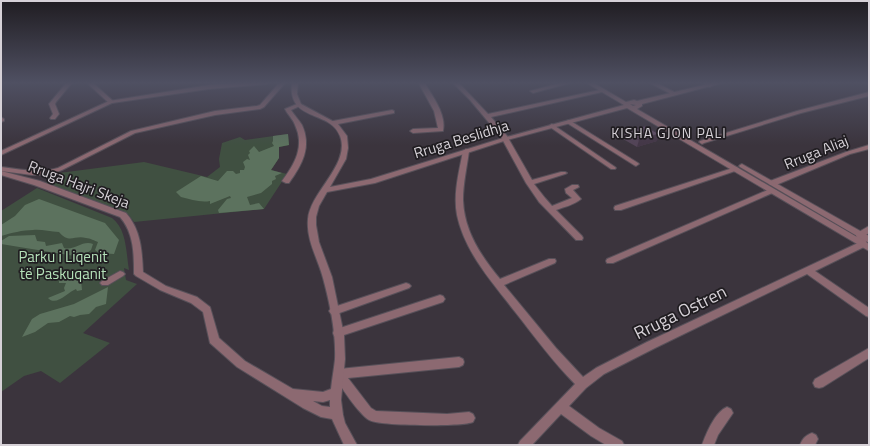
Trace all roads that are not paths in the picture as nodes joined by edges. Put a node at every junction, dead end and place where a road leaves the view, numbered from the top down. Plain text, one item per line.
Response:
1 (53, 103) edge
2 (109, 103) edge
3 (265, 103) edge
4 (433, 103) edge
5 (474, 103) edge
6 (545, 103) edge
7 (628, 103) edge
8 (629, 103) edge
9 (641, 103) edge
10 (835, 103) edge
11 (299, 105) joint
12 (632, 105) junction
13 (392, 112) dead end
14 (486, 116) junction
15 (53, 118) dead end
16 (569, 122) junction
17 (333, 123) junction
18 (552, 126) junction
19 (413, 131) dead end
20 (505, 139) junction
21 (702, 142) junction
22 (869, 147) edge
23 (466, 151) junction
24 (1, 153) edge
25 (636, 164) dead end
26 (613, 168) dead end
27 (736, 168) junction
28 (1, 169) edge
29 (1, 173) edge
30 (563, 173) dead end
31 (286, 181) dead end
32 (530, 183) junction
33 (575, 187) dead end
34 (773, 187) junction
35 (326, 190) junction
36 (618, 208) dead end
37 (550, 209) junction
38 (869, 228) edge
39 (579, 238) dead end
40 (865, 242) edge
41 (552, 261) dead end
42 (610, 261) dead end
43 (807, 270) junction
44 (120, 274) dead end
45 (105, 282) dead end
46 (498, 284) junction
47 (406, 286) dead end
48 (440, 299) dead end
49 (334, 311) junction
50 (869, 313) edge
51 (338, 332) junction
52 (869, 352) edge
53 (459, 362) dead end
54 (339, 374) junction
55 (819, 383) dead end
56 (582, 384) junction
57 (291, 393) junction
58 (336, 394) junction
59 (560, 406) junction
60 (727, 413) dead end
61 (336, 414) junction
62 (469, 418) dead end
63 (351, 445) edge
64 (524, 445) edge
65 (618, 445) edge
66 (708, 445) edge

1 - 15 street
2 - 24 street
3 - 28 street
4 - 19 street
5 - 14 street
6 - 14 street
7 - 12 street
8 - 12 street
9 - 12 street, Rruga Beslidhja
10 - 21 street
11 - 17 street
11 - 31 street
12 - 16 street, Rruga Beslidhja
12 - 21 street
12 - 27 street
13 - 17 street
14 - 20 street
16 - 18 street, Rruga Beslidhja
16 - 25 street
17 - 35 street
18 - 20 street, Rruga Beslidhja
18 - 26 street
20 - 23 street, Rruga Beslidhja
20 - 32 street
21 - 34 street
22 - 34 street, Rruga Aliaj
23 - 35 street, Rruga Beslidhja
23 - 46 street
27 - 34 street
27 - 36 street
29 - 57 street, Rruga Hajri Skeja
30 - 32 street
32 - 37 street
33 - 37 street
34 - 40 street
34 - 42 street, Rruga Aliaj
35 - 49 street
37 - 39 street
38 - 40 street, Rruga Ostren
40 - 43 street, Rruga Ostren
41 - 46 street
43 - 50 street
43 - 56 street, Rruga Ostren
44 - 45 street
46 - 56 street
47 - 49 street
48 - 51 street
49 - 51 street
51 - 54 street
52 - 55 street
53 - 54 street
54 - 58 street
54 - 62 street
56 - 59 street, Rruga Ostren
57 - 58 street, Rruga Hajri Skeja
57 - 61 street, Rruga Hajri Skeja
58 - 61 street
59 - 64 street, Rruga Ostren
59 - 65 street
60 - 66 street
61 - 63 street

